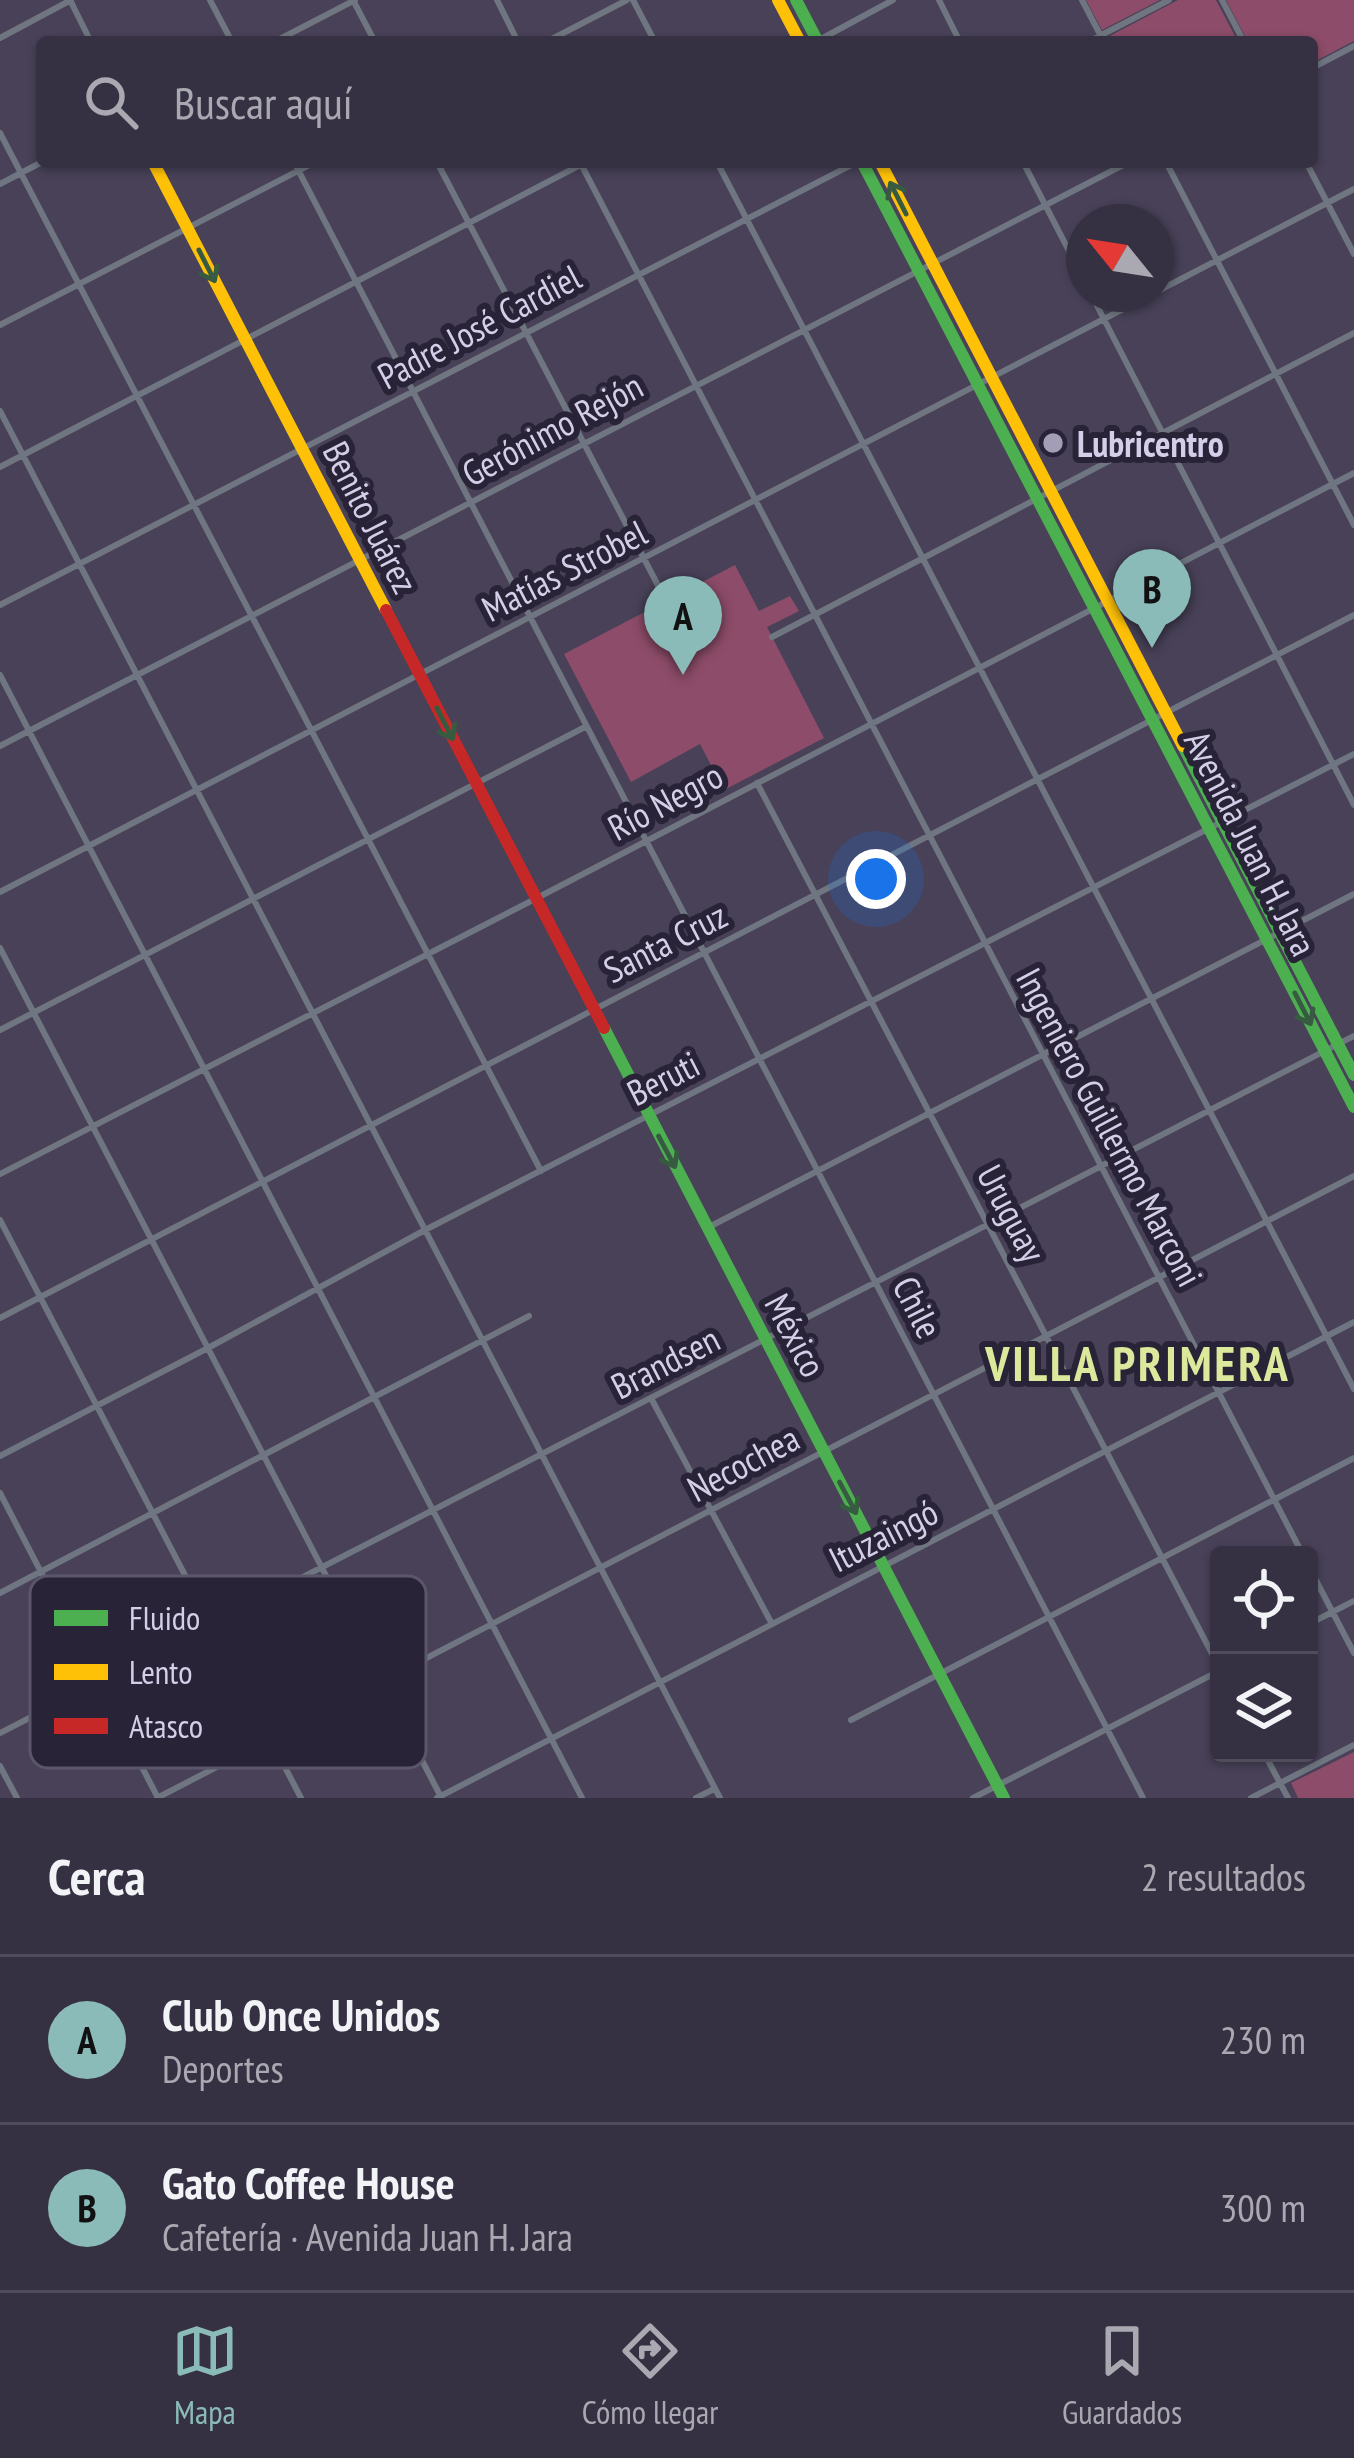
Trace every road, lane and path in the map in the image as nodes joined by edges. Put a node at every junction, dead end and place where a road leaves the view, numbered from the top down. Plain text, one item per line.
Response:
1 (70, 0) edge
2 (210, 0) edge
3 (354, 0) edge
4 (497, 0) edge
5 (630, 0) edge
6 (778, 0) edge
7 (796, 0) edge
8 (893, 0) edge
9 (938, 0) edge
10 (1082, 0) edge
11 (1169, 0) edge
12 (1222, 0) edge
13 (88, 36) edge
14 (229, 36) edge
15 (285, 36) edge
16 (372, 36) edge
17 (515, 36) edge
18 (558, 36) edge
19 (651, 36) edge
20 (797, 36) edge
21 (814, 36) edge
22 (828, 36) edge
23 (958, 36) edge
24 (1100, 36) edge
25 (1107, 36) edge
26 (1241, 36) edge
27 (0, 38) edge
28 (1354, 46) edge
29 (1318, 65) edge
30 (0, 133) edge
31 (36, 165) edge
32 (156, 168) edge
33 (292, 168) edge
34 (297, 168) edge
35 (440, 168) edge
36 (573, 168) edge
37 (585, 168) edge
38 (720, 168) edge
39 (848, 168) edge
40 (864, 168) edge
41 (883, 168) edge
42 (1026, 168) edge
43 (1117, 168) edge
44 (1169, 168) edge
45 (1309, 168) edge
46 (21, 173) junction
47 (0, 184) edge
48 (1354, 189) edge
49 (1328, 203) junction
50 (1046, 205) junction
51 (747, 219) junction
52 (469, 223) junction
53 (187, 226) junction
54 (1066, 244) edge
55 (1354, 254) edge
56 (1217, 260) junction
57 (926, 267) junction
58 (638, 273) junction
59 (356, 282) junction
60 (1174, 283) edge
61 (79, 284) junction
62 (1100, 312) edge
63 (1117, 312) edge
64 (1104, 319) junction
65 (0, 325) edge
66 (804, 330) junction
67 (526, 333) junction
68 (1354, 333) edge
69 (245, 339) junction
70 (1276, 374) junction
71 (986, 382) junction
72 (695, 385) junction
73 (412, 392) junction
74 (136, 396) junction
75 (0, 411) edge
76 (1163, 433) junction
77 (584, 444) junction
78 (864, 445) junction
79 (301, 447) junction
80 (23, 455) junction
81 (0, 467) edge
82 (1354, 473) edge
83 (1333, 484) junction
84 (1044, 495) junction
85 (755, 501) junction
86 (470, 503) junction
87 (193, 505) junction
88 (1354, 525) edge
89 (1218, 544) junction
90 (923, 558) junction
91 (359, 559) junction
92 (644, 559) junction
93 (79, 564) junction
94 (663, 595) dead end
95 (1101, 604) junction
96 (0, 605) edge
97 (812, 614) junction
98 (1354, 614) edge
99 (251, 616) junction
100 (530, 618) junction
101 (772, 637) dead end
102 (1276, 655) junction
103 (978, 668) junction
104 (0, 675) edge
105 (419, 675) junction
106 (137, 676) junction
107 (1159, 716) junction
108 (870, 725) junction
109 (585, 727) junction
110 (29, 731) junction
111 (311, 731) junction
112 (0, 746) edge
113 (1354, 754) edge
114 (1333, 765) junction
115 (1036, 780) junction
116 (757, 783) junction
117 (476, 784) junction
118 (196, 790) junction
119 (1354, 805) edge
120 (1216, 825) junction
121 (928, 836) junction
122 (367, 840) junction
123 (645, 842) junction
124 (88, 846) junction
125 (1093, 889) junction
126 (0, 892) edge
127 (815, 894) junction
128 (1354, 894) edge
129 (252, 899) junction
130 (535, 899) junction
131 (1273, 936) junction
132 (985, 945) junction
133 (0, 948) edge
134 (703, 952) junction
135 (144, 955) junction
136 (427, 955) junction
137 (1151, 999) junction
138 (872, 1003) junction
139 (593, 1010) junction
140 (33, 1012) junction
141 (312, 1014) junction
142 (0, 1030) edge
143 (1354, 1036) edge
144 (1332, 1048) junction
145 (1042, 1055) junction
146 (759, 1060) junction
147 (485, 1066) junction
148 (202, 1069) junction
149 (1354, 1075) edge
150 (1354, 1108) edge
151 (1210, 1112) junction
152 (929, 1113) junction
153 (648, 1116) junction
154 (92, 1126) junction
155 (371, 1126) junction
156 (1101, 1168) junction
157 (541, 1171) junction
158 (817, 1172) junction
159 (0, 1174) edge
160 (1354, 1176) edge
161 (262, 1181) junction
162 (0, 1220) edge
163 (1267, 1221) junction
164 (988, 1226) junction
165 (707, 1228) junction
166 (425, 1230) junction
167 (151, 1240) junction
168 (1158, 1277) junction
169 (876, 1284) junction
170 (317, 1287) junction
171 (42, 1296) junction
172 (529, 1316) dead end
173 (0, 1318) edge
174 (1354, 1322) edge
175 (1046, 1336) junction
176 (1326, 1336) junction
177 (482, 1340) junction
178 (766, 1340) junction
179 (208, 1348) junction
180 (1354, 1389) edge
181 (1219, 1394) junction
182 (375, 1396) junction
183 (934, 1396) junction
184 (652, 1399) junction
185 (98, 1406) junction
186 (1106, 1450) junction
187 (823, 1451) junction
188 (263, 1455) junction
189 (542, 1455) junction
190 (0, 1456) edge
191 (1354, 1458) edge
192 (0, 1493) edge
193 (1274, 1499) junction
194 (993, 1509) junction
195 (434, 1510) junction
196 (711, 1511) junction
197 (153, 1512) junction
198 (1298, 1546) edge
199 (1162, 1558) junction
200 (883, 1565) junction
201 (322, 1568) junction
202 (600, 1568) junction
203 (40, 1572) junction
204 (32, 1576) edge
205 (42, 1576) edge
206 (187, 1576) edge
207 (306, 1576) edge
208 (326, 1576) edge
209 (30, 1577) edge
210 (1318, 1584) edge
211 (0, 1593) edge
212 (1354, 1601) edge
213 (1333, 1612) junction
214 (1049, 1616) junction
215 (1318, 1620) edge
216 (493, 1624) junction
217 (772, 1624) junction
218 (1354, 1653) edge
219 (1211, 1654) edge
220 (426, 1659) edge
221 (939, 1673) junction
222 (1210, 1674) edge
223 (660, 1682) junction
224 (30, 1718) edge
225 (851, 1720) dead end
226 (1107, 1729) junction
227 (0, 1733) edge
228 (551, 1738) junction
229 (1354, 1745) edge
230 (1269, 1762) edge
231 (0, 1766) edge
232 (142, 1768) edge
233 (215, 1768) edge
234 (286, 1768) edge
235 (425, 1768) edge
236 (1280, 1783) junction
237 (714, 1788) junction
238 (1001, 1792) edge
239 (440, 1797) edge
240 (16, 1798) edge
241 (158, 1798) edge
242 (302, 1798) edge
243 (582, 1798) edge
244 (696, 1798) edge
245 (719, 1798) edge
246 (973, 1798) edge
247 (1143, 1798) edge
248 (1251, 1798) edge
249 (1288, 1798) edge

1 - 13 street
1 - 27 street
2 - 14 street
3 - 15 street
3 - 16 street
4 - 17 street
5 - 18 street
5 - 19 street
6 - 20 street
7 - 21 street
8 - 22 street
9 - 23 street
10 - 24 street
11 - 25 street
12 - 26 street
28 - 29 street
30 - 46 street
31 - 46 street
32 - 53 street, Benito Juárez
33 - 53 street
34 - 59 street, Chile
35 - 52 street
36 - 52 street
37 - 58 street, Ingeniero Guillermo Marconi
38 - 51 street
39 - 51 street, Padre José Cardiel
40 - 57 street
57 -> 41 street
42 - 50 street
43 - 50 street, Gerónimo Rejón
44 - 56 street
45 - 49 street
46 - 47 street
46 - 61 street
48 - 49 street, Matías Strobel
49 - 55 street
49 - 56 street, Matías Strobel
50 - 54 street
50 - 57 street, Gerónimo Rejón
51 - 58 street, Padre José Cardiel
51 - 66 street
52 - 59 street
52 - 67 street
53 - 61 street
53 -> 69 street, Benito Juárez
56 - 60 street, Matías Strobel
56 - 70 street
57 - 66 street, Gerónimo Rejón
57 - 71 street, Avenida Juan H. Jara
58 - 67 street, Padre José Cardiel
58 - 72 street, Ingeniero Guillermo Marconi
59 - 69 street
59 - 73 street, Chile
61 - 65 street
61 - 74 street
62 - 64 street
63 - 64 street, Matías Strobel
64 - 71 street, Matías Strobel
64 - 76 street
66 - 72 street, Gerónimo Rejón
66 - 78 street
67 - 73 street, Padre José Cardiel
67 - 77 street
68 - 70 street
69 - 74 street
69 - 79 street, Benito Juárez
70 - 76 street
70 - 83 street
71 - 78 street, Matías Strobel
71 - 84 street, Avenida Juan H. Jara
72 - 77 street, Gerónimo Rejón
72 - 85 street, Ingeniero Guillermo Marconi
73 - 79 street, Padre José Cardiel
73 - 86 street, Chile
74 - 80 street
74 - 87 street
75 - 80 street
76 - 84 street
76 - 89 street
77 - 86 street, Gerónimo Rejón
77 - 92 street
78 - 85 street, Matías Strobel
78 - 90 street
79 - 87 street, Padre José Cardiel
79 - 91 street, Benito Juárez
80 - 81 street
80 - 93 street
82 - 83 street, Río Negro
83 - 88 street
83 - 89 street, Río Negro
84 - 90 street
84 - 95 street, Avenida Juan H. Jara
85 - 92 street, Matías Strobel
85 - 97 street, Ingeniero Guillermo Marconi
86 - 91 street, Gerónimo Rejón
86 - 100 street, Chile
87 - 93 street, Padre José Cardiel
87 - 99 street
89 - 95 street, Río Negro
89 - 102 street
90 - 97 street
90 - 103 street
91 - 99 street, Gerónimo Rejón
91 - 105 street, Benito Juárez
92 - 94 street
92 - 100 street, Matías Strobel
93 - 96 street, Padre José Cardiel
93 - 106 street
95 - 103 street, Río Negro
95 - 107 street, Avenida Juan H. Jara
97 - 101 street
97 - 108 street, Ingeniero Guillermo Marconi
98 - 102 street, Santa Cruz
99 - 106 street, Gerónimo Rejón
99 - 111 street
100 - 105 street, Matías Strobel
100 - 109 street, Chile
102 - 107 street, Santa Cruz
102 - 114 street
103 - 108 street, Río Negro
103 - 115 street
104 - 110 street
105 - 111 street, Matías Strobel
105 -> 117 street, Benito Juárez
106 - 110 street, Gerónimo Rejón
106 - 118 street
107 - 115 street, Santa Cruz
107 - 120 street, Avenida Juan H. Jara
108 - 116 street, Río Negro
108 - 121 street, Ingeniero Guillermo Marconi
109 - 117 street
109 - 123 street, Chile
110 - 112 street, Gerónimo Rejón
110 - 124 street
111 - 118 street, Matías Strobel
111 - 122 street
113 - 114 street, Beruti
114 - 119 street
114 - 120 street, Beruti
115 - 121 street, Santa Cruz
115 - 125 street
116 - 123 street, Río Negro
116 - 127 street, Uruguay
117 - 122 street
117 - 130 street, Benito Juárez
118 - 124 street, Matías Strobel
118 - 129 street
120 - 125 street, Beruti
120 - 131 street, Avenida Juan H. Jara
121 - 127 street, Santa Cruz
121 - 132 street, Ingeniero Guillermo Marconi
122 - 129 street
122 - 136 street
123 - 130 street, Río Negro
123 - 134 street, Chile
124 - 126 street, Matías Strobel
124 - 135 street
125 - 132 street, Beruti
125 - 137 street
127 - 134 street, Santa Cruz
127 - 138 street, Uruguay
128 - 131 street
129 - 135 street
129 - 141 street
130 - 136 street, Río Negro
130 - 139 street, México
131 - 137 street
131 - 144 street, Avenida Juan H. Jara
132 - 138 street, Beruti
132 - 145 street, Ingeniero Guillermo Marconi
133 - 140 street
134 - 139 street, Santa Cruz
134 - 146 street, Chile
135 - 140 street
135 - 148 street
136 - 141 street, Río Negro
136 - 147 street
137 - 145 street
137 - 151 street
138 - 146 street, Beruti
138 - 152 street, Uruguay
139 - 147 street, Santa Cruz
139 - 153 street, México
140 - 142 street
140 - 154 street
141 - 148 street, Río Negro
141 - 155 street
143 - 144 street, Brandsen
144 - 149 street, Avenida Juan H. Jara
144 - 150 street, Avenida Juan H. Jara
144 - 151 street, Brandsen
145 - 152 street
145 - 156 street, Ingeniero Guillermo Marconi
146 - 153 street, Beruti
146 - 158 street, Chile
147 - 155 street, Santa Cruz
147 - 157 street
148 - 154 street, Río Negro
148 - 161 street
151 - 156 street, Brandsen
151 - 163 street
152 - 158 street
152 - 164 street, Uruguay
153 - 157 street, Beruti
153 -> 165 street, México
154 - 159 street, Río Negro
154 - 167 street
155 - 161 street, Santa Cruz
155 - 166 street
156 - 164 street, Brandsen
156 - 168 street, Ingeniero Guillermo Marconi
157 - 166 street, Beruti
158 - 165 street
158 - 169 street, Chile
160 - 163 street, Necochea
161 - 167 street, Santa Cruz
161 - 170 street
162 - 171 street
163 - 168 street, Necochea
163 - 176 street
164 - 169 street, Brandsen
164 - 175 street, Uruguay
165 - 178 street, México
166 - 170 street, Beruti
166 - 177 street
167 - 171 street, Santa Cruz
167 - 179 street
168 - 175 street, Necochea
168 - 181 street, Ingeniero Guillermo Marconi
169 - 178 street, Brandsen
169 - 183 street, Chile
170 - 179 street, Beruti
170 - 182 street
171 - 173 street, Santa Cruz
171 - 185 street
172 - 177 street
174 - 176 street, Ituzaingó
175 - 183 street, Necochea
175 - 186 street, Uruguay
176 - 180 street
176 - 181 street, Ituzaingó
177 - 182 street
177 - 189 street
178 - 184 street, Brandsen
178 - 187 street, México
179 - 185 street, Beruti
179 - 188 street
181 - 186 street, Ituzaingó
181 - 193 street, Ingeniero Guillermo Marconi
182 - 188 street
182 - 195 street
183 - 187 street, Necochea
183 - 194 street, Chile
184 - 189 street, Brandsen
184 - 196 street
185 - 190 street, Beruti
185 - 197 street
186 - 194 street, Ituzaingó
186 - 199 street, Uruguay
187 - 196 street, Necochea
187 -> 200 street, México
188 - 197 street
188 - 201 street
189 - 195 street, Brandsen
189 - 202 street
191 - 193 street
192 - 203 street
193 - 198 street, Ingeniero Guillermo Marconi
193 - 199 street
194 - 200 street, Ituzaingó
194 - 214 street, Chile
195 - 201 street, Brandsen
195 - 216 street
196 - 202 street, Necochea
196 - 217 street
197 - 203 street
197 - 206 street
199 - 214 street
199 - 219 street, Uruguay
200 - 217 street, Ituzaingó
200 - 221 street, México
201 - 207 street, Brandsen
201 - 208 street
202 - 216 street, Necochea
202 - 223 street
203 - 204 street
203 - 205 street
209 - 211 street
210 - 213 street
212 - 213 street
213 - 215 street
213 - 218 street
214 - 221 street
214 - 226 street, Chile
216 - 220 street, Necochea
216 - 228 street
217 - 223 street, Ituzaingó
221 - 225 street
221 - 238 street, México
222 - 226 street
223 - 228 street, Ituzaingó
223 - 237 street
224 - 227 street, Brandsen
226 - 238 street
226 - 247 street, Chile
228 - 239 street, Ituzaingó
228 - 243 street
229 - 236 street
230 - 236 street
231 - 240 street
232 - 241 street
233 - 241 street, Necochea
234 - 242 street
235 - 239 street
236 - 248 street
236 - 249 street
237 - 244 street
237 - 245 street
238 - 246 street

